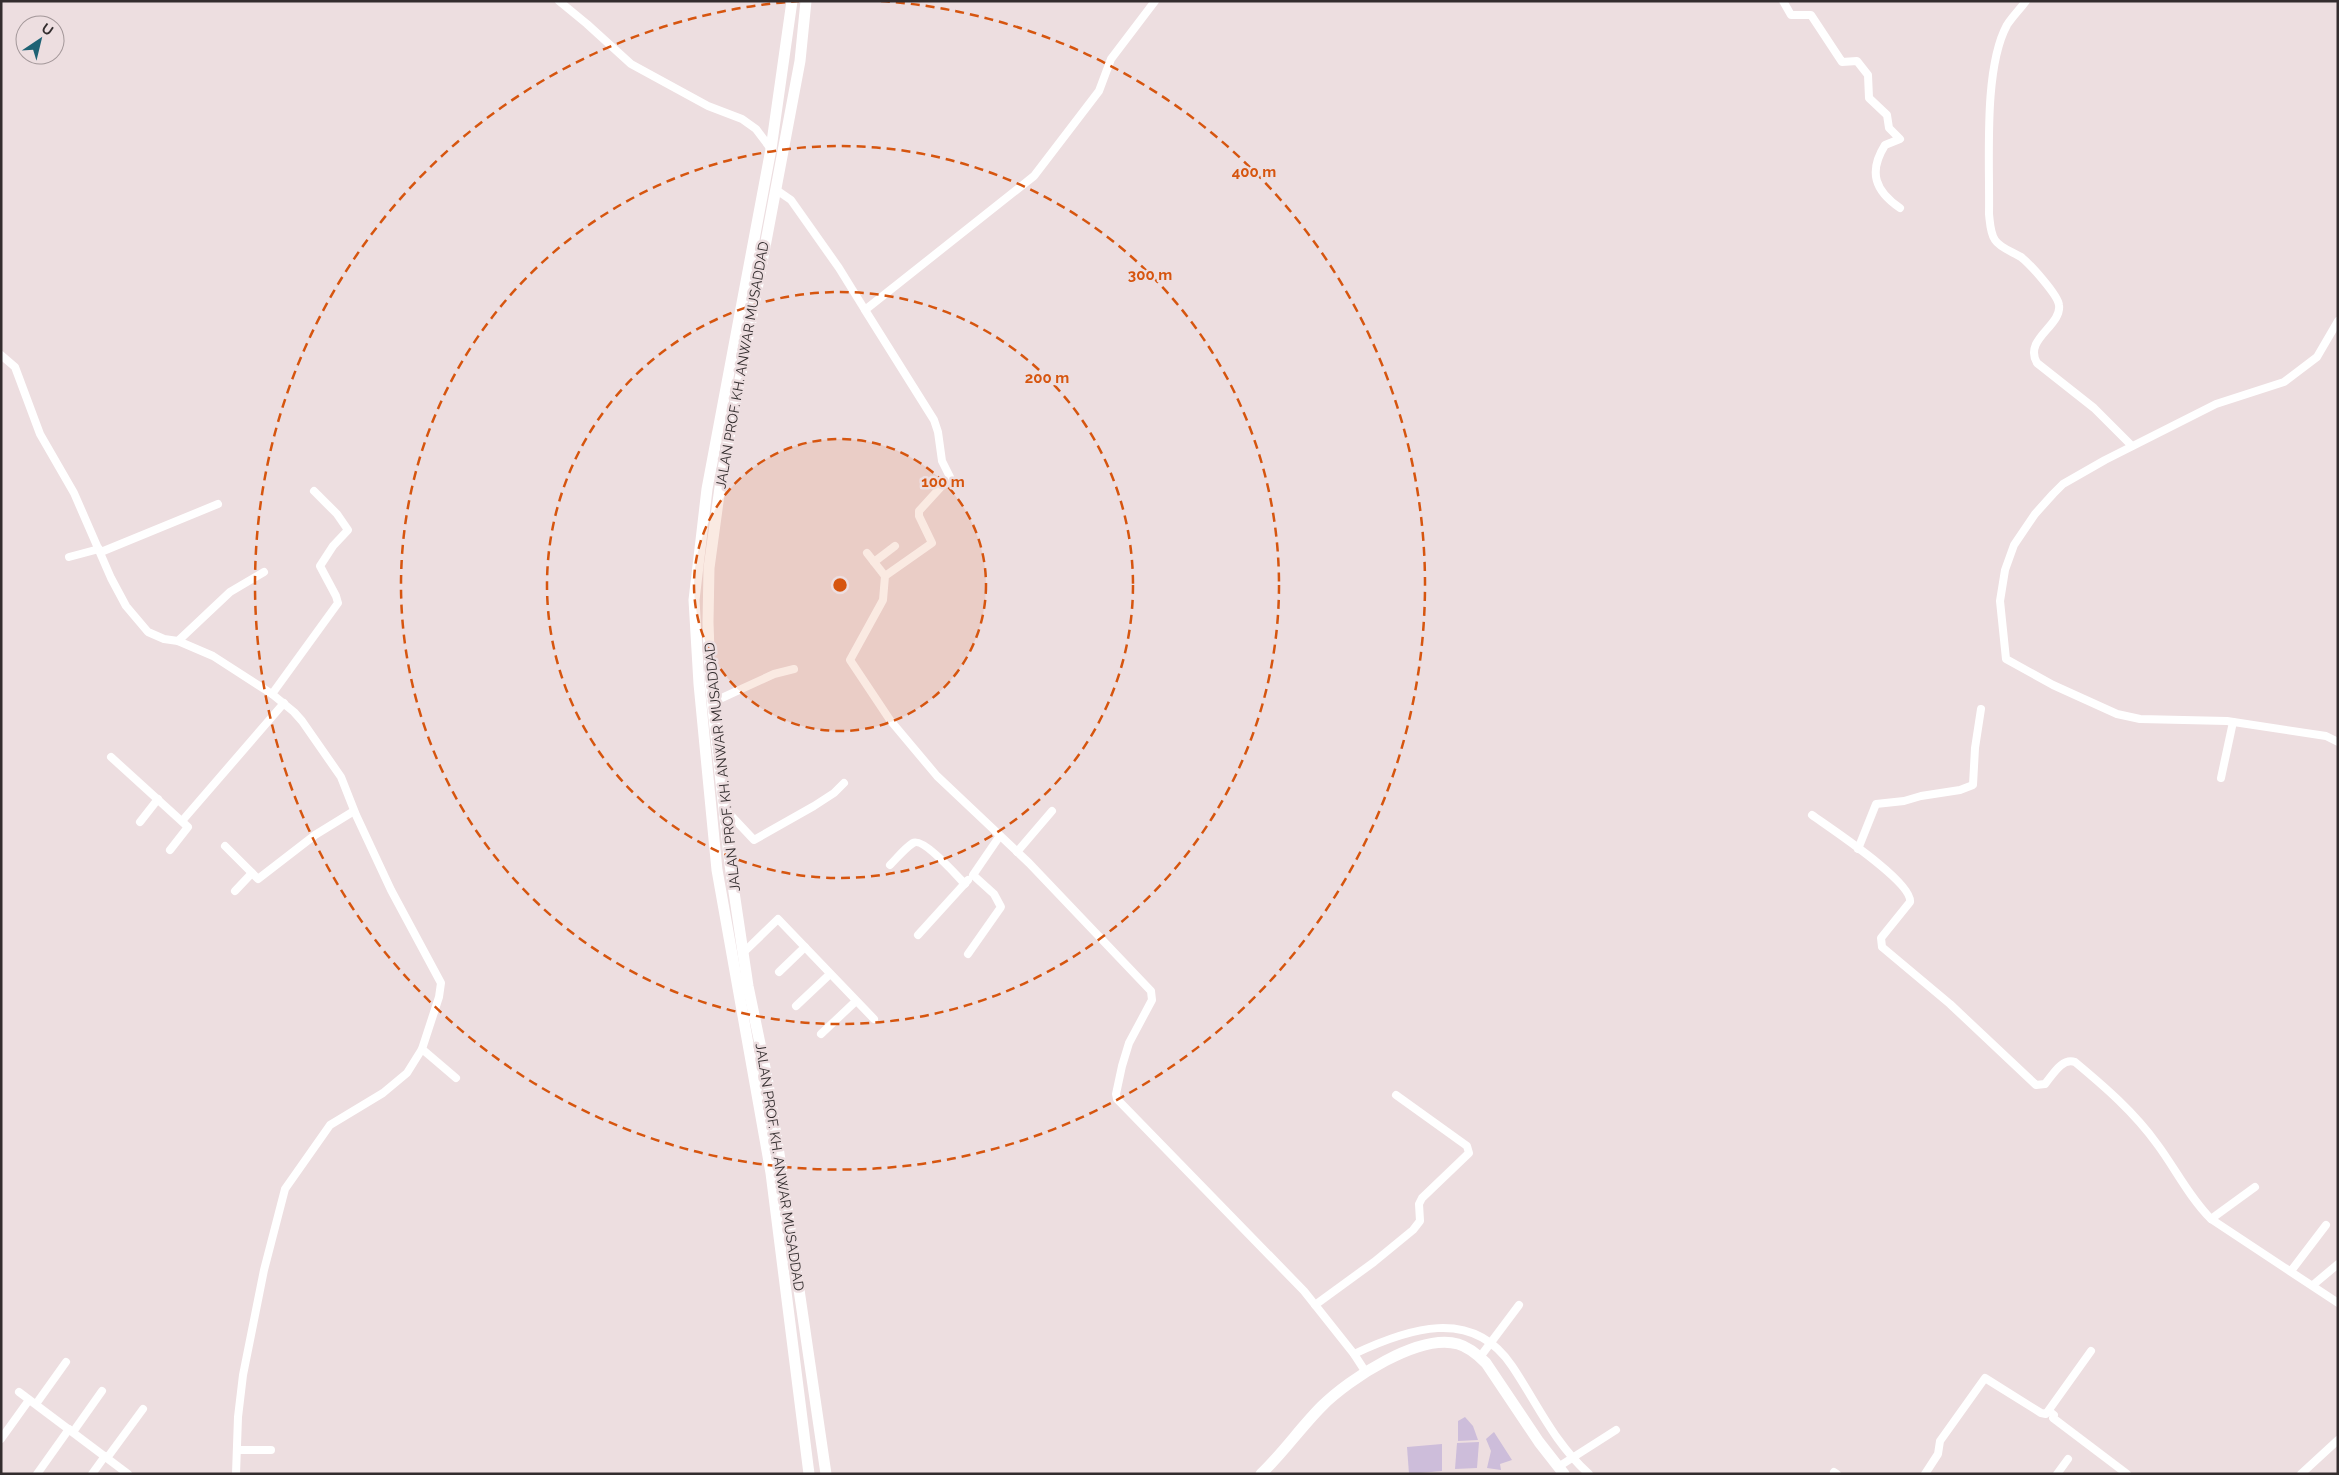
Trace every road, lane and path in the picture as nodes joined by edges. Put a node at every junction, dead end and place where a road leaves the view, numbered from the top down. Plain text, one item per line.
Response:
1 (559, 1) edge
2 (792, 1) edge
3 (806, 1) edge
4 (1155, 1) edge
5 (1783, 1) edge
6 (2026, 1) edge
7 (1888, 128) junction
8 (1885, 146) junction
9 (770, 149) junction
10 (783, 152) junction
11 (775, 190) junction
12 (1900, 208) dead end
13 (745, 281) junction
14 (757, 282) junction
15 (865, 310) junction
16 (2338, 321) edge
17 (1, 355) edge
18 (2132, 446) junction
19 (314, 491) dead end
20 (218, 504) dead end
21 (894, 546) dead end
22 (96, 550) junction
23 (866, 552) dead end
24 (69, 557) dead end
25 (874, 562) junction
26 (264, 572) dead end
27 (885, 576) junction
28 (695, 618) junction
29 (708, 622) junction
30 (178, 641) junction
31 (794, 669) dead end
32 (272, 694) junction
33 (713, 702) junction
34 (284, 703) junction
35 (1981, 709) dead end
36 (2233, 722) junction
37 (2338, 742) edge
38 (111, 757) dead end
39 (719, 763) junction
40 (707, 765) junction
41 (2221, 778) dead end
42 (844, 783) dead end
43 (158, 799) junction
44 (724, 807) junction
45 (354, 811) junction
46 (1052, 811) dead end
47 (1812, 815) dead end
48 (182, 821) junction
49 (140, 822) dead end
50 (999, 837) junction
51 (225, 846) dead end
52 (1858, 849) junction
53 (170, 850) dead end
54 (1017, 852) junction
55 (890, 865) dead end
56 (252, 872) junction
57 (973, 875) junction
58 (965, 884) junction
59 (235, 891) dead end
60 (918, 935) dead end
61 (805, 947) junction
62 (744, 952) junction
63 (968, 954) dead end
64 (779, 972) dead end
65 (830, 974) junction
66 (856, 1001) junction
67 (796, 1006) dead end
68 (874, 1019) dead end
69 (821, 1034) dead end
70 (422, 1049) junction
71 (456, 1078) dead end
72 (1396, 1095) dead end
73 (2254, 1187) dead end
74 (2211, 1219) junction
75 (2326, 1226) dead end
76 (2338, 1264) edge
77 (2291, 1271) junction
78 (2313, 1285) junction
79 (2338, 1303) edge
80 (1315, 1305) junction
81 (1520, 1305) dead end
82 (1489, 1344) junction
83 (2091, 1351) dead end
84 (1481, 1355) junction
85 (1356, 1356) junction
86 (66, 1362) dead end
87 (1364, 1369) junction
88 (102, 1391) dead end
89 (19, 1392) dead end
90 (33, 1402) junction
91 (143, 1409) dead end
92 (2049, 1411) junction
93 (71, 1430) junction
94 (1616, 1430) dead end
95 (1, 1439) edge
96 (2338, 1440) edge
97 (237, 1450) junction
98 (271, 1450) dead end
99 (106, 1457) junction
100 (2068, 1459) dead end
101 (1565, 1465) edge
102 (37, 1474) edge
103 (92, 1474) edge
104 (128, 1474) edge
105 (236, 1474) edge
106 (809, 1474) edge
107 (826, 1474) edge
108 (1261, 1474) edge
109 (1589, 1474) edge
110 (1925, 1474) edge
111 (2057, 1474) edge
112 (2127, 1474) edge
113 (2301, 1474) edge

1 - 9 street
2 - 9 street, JALAN PROF. KH. ANWAR MUSADDAD
3 - 10 street, JALAN PROF. KH. ANWAR MUSADDAD
4 - 15 street
5 - 7 street
6 - 18 street
7 - 8 street
7 - 8 street
8 - 12 street
9 - 10 street
9 - 13 street, JALAN PROF. KH. ANWAR MUSADDAD
10 - 11 street, JALAN PROF. KH. ANWAR MUSADDAD
11 - 14 street, JALAN PROF. KH. ANWAR MUSADDAD
11 - 15 street
13 - 14 street
13 - 28 street, JALAN PROF. KH. ANWAR MUSADDAD
14 - 29 street, JALAN PROF. KH. ANWAR MUSADDAD
15 - 27 street
16 - 18 street
17 - 22 street
18 - 36 street
19 - 32 street
20 - 22 street
21 - 25 street
22 - 24 street
22 - 30 street
23 - 25 street
25 - 27 street
26 - 30 street
27 - 50 street
28 - 29 street
28 - 40 street, JALAN PROF. KH. ANWAR MUSADDAD
29 - 33 street, JALAN PROF. KH. ANWAR MUSADDAD
30 - 32 street
31 - 33 street
32 - 34 street
33 - 39 street, JALAN PROF. KH. ANWAR MUSADDAD
34 - 45 street
34 - 48 street
35 - 52 street
36 - 37 street
36 - 41 street
38 - 43 street
39 - 40 street
39 - 44 street, JALAN PROF. KH. ANWAR MUSADDAD
40 - 106 street, JALAN PROF. KH. ANWAR MUSADDAD
42 - 44 street
43 - 48 street
43 - 49 street
44 - 62 street, JALAN PROF. KH. ANWAR MUSADDAD
45 - 56 street
45 - 70 street
46 - 54 street
47 - 52 street
48 - 53 street
50 - 54 street
50 - 57 street
51 - 56 street
52 - 74 street
54 - 80 street
55 - 58 street
56 - 59 street
57 - 58 street
57 - 63 street
58 - 60 street
61 - 62 street
61 - 64 street
61 - 65 street
62 - 107 street, JALAN PROF. KH. ANWAR MUSADDAD
65 - 66 street
65 - 67 street
66 - 68 street
66 - 69 street
70 - 71 street
70 - 97 street
72 - 80 street
73 - 74 street
74 - 77 street
75 - 77 street
76 - 78 street
77 - 78 street
78 - 79 street
80 - 85 street
81 - 82 street
82 - 84 street
82 - 85 street
82 - 101 street
83 - 92 street
84 - 87 street
84 - 101 street
85 - 87 street
86 - 90 street
87 - 108 street
88 - 93 street
89 - 90 street
90 - 93 street
90 - 95 street
91 - 99 street
92 - 110 street
92 - 112 street
93 - 99 street
93 - 102 street
94 - 101 street
96 - 113 street
97 - 98 street
97 - 105 street
99 - 103 street
99 - 104 street
100 - 111 street
101 - 109 street

